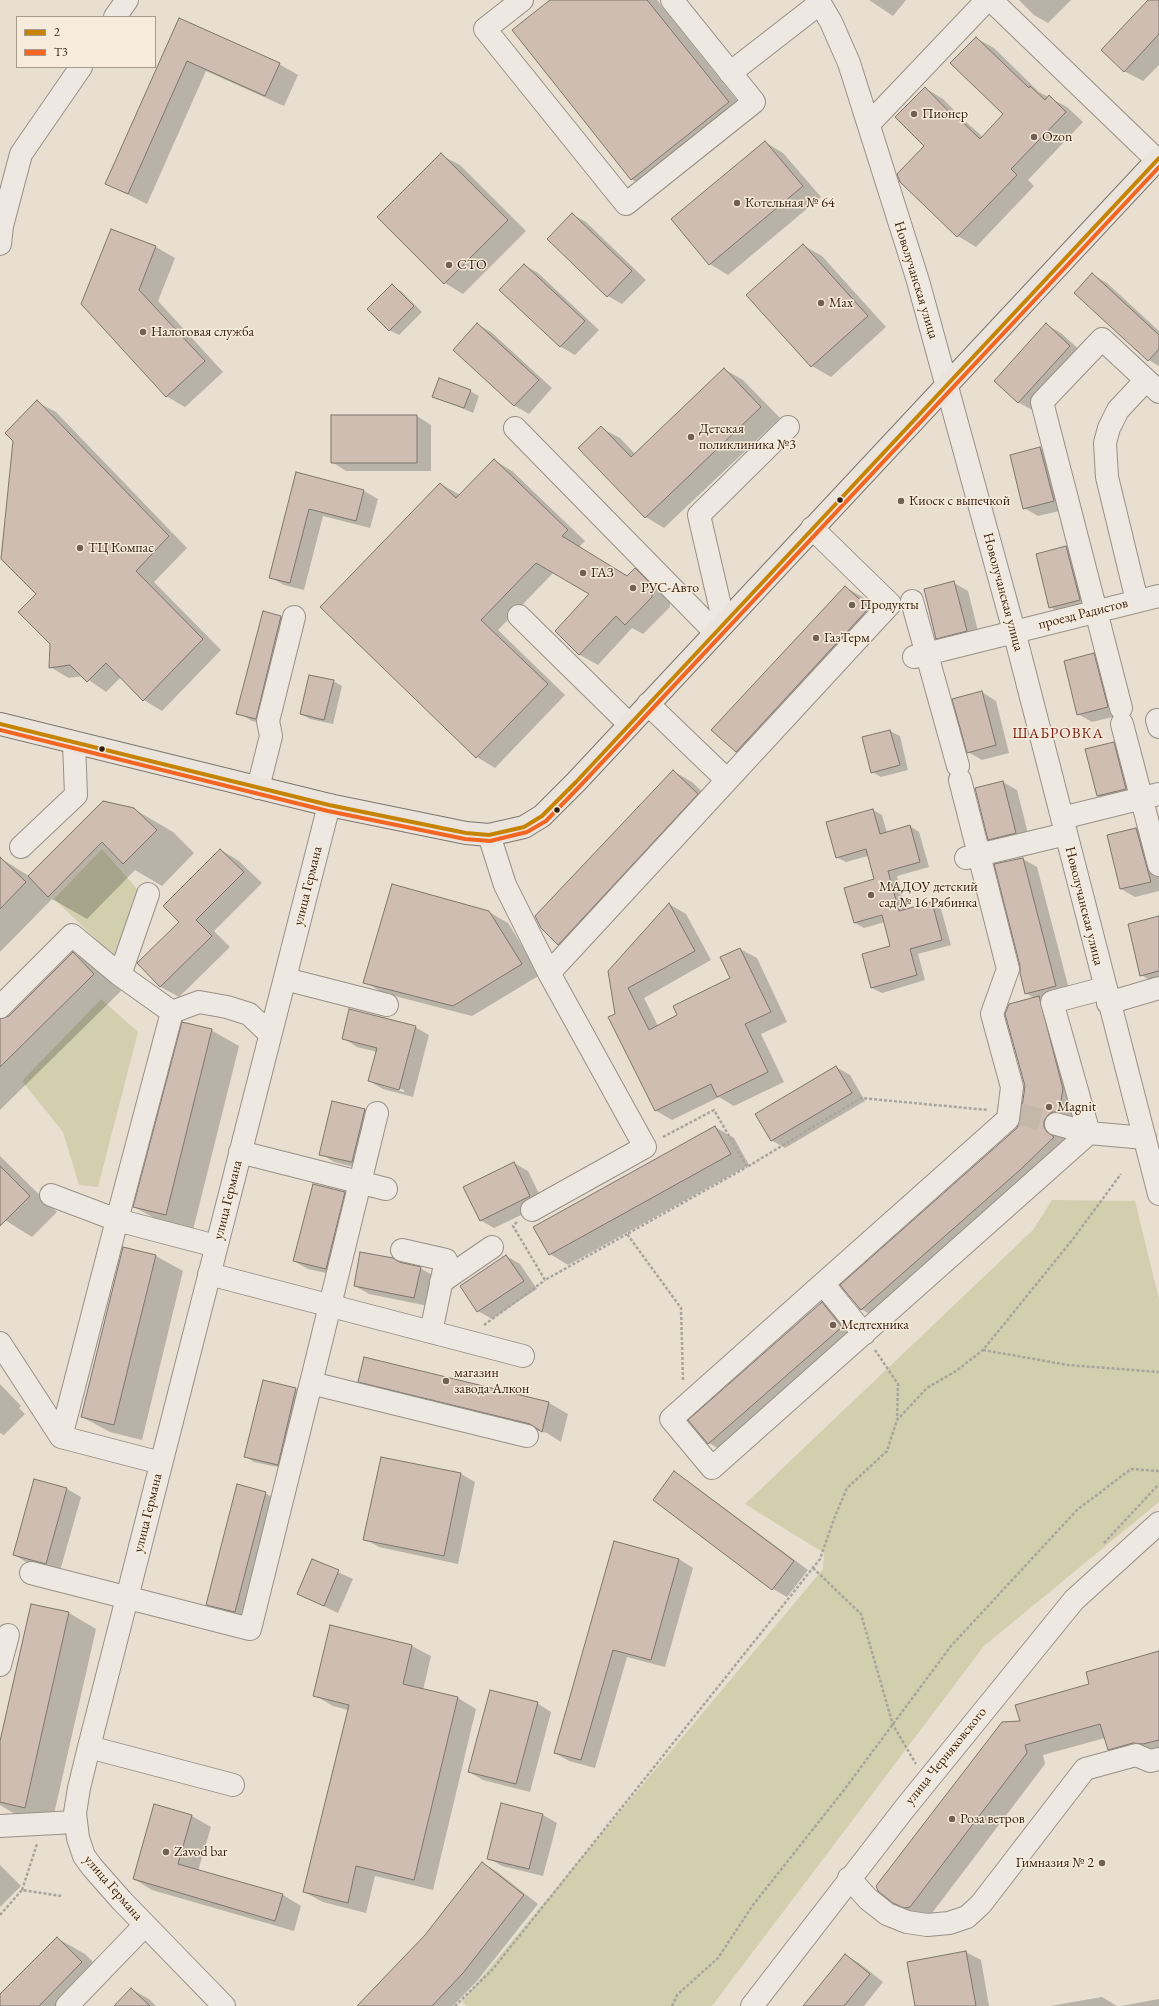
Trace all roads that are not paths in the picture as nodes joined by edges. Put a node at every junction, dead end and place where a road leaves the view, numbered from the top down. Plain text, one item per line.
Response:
1 (127, 0) edge
2 (522, 0) edge
3 (672, 0) edge
4 (988, 0) edge
5 (991, 0) edge
6 (819, 2) edge
7 (116, 16) edge
8 (80, 68) edge
9 (730, 73) junction
10 (869, 124) junction
11 (1158, 159) edge
12 (0, 244) edge
13 (947, 385) junction
14 (1152, 386) edge
15 (788, 427) dead end
16 (515, 428) dead end
17 (812, 528) junction
18 (1159, 596) edge
19 (912, 601) dead end
20 (1137, 601) junction
21 (1095, 611) junction
22 (519, 616) dead end
23 (294, 617) dead end
24 (719, 628) junction
25 (1014, 631) junction
26 (920, 655) junction
27 (648, 704) junction
28 (0, 724) edge
29 (629, 724) junction
30 (74, 743) junction
31 (727, 780) junction
32 (258, 788) junction
33 (1150, 796) edge
34 (329, 805) junction
35 (1064, 826) junction
36 (489, 835) junction
37 (21, 847) dead end
38 (972, 857) junction
39 (1159, 864) edge
40 (148, 894) dead end
41 (549, 973) junction
42 (120, 974) junction
43 (285, 979) junction
44 (1159, 988) edge
45 (1106, 996) junction
46 (387, 1005) dead end
47 (0, 1008) edge
48 (172, 1012) junction
49 (270, 1034) junction
50 (377, 1113) dead end
51 (1056, 1124) tunnel mouth
52 (1089, 1133) junction
53 (1145, 1138) junction
54 (240, 1152) junction
55 (360, 1182) junction
56 (386, 1189) dead end
57 (1159, 1194) edge
58 (51, 1195) dead end
59 (532, 1210) road end
60 (117, 1220) junction
61 (216, 1246) junction
62 (492, 1247) dead end
63 (402, 1250) dead end
64 (209, 1274) junction
65 (441, 1282) junction
66 (824, 1285) junction
67 (330, 1306) junction
68 (431, 1332) junction
69 (864, 1334) junction
70 (0, 1343) edge
71 (523, 1356) dead end
72 (311, 1383) junction
73 (527, 1436) dead end
74 (62, 1437) junction
75 (161, 1463) junction
76 (1159, 1523) edge
77 (31, 1573) dead end
78 (126, 1598) junction
79 (8, 1635) dead end
80 (0, 1665) edge
81 (89, 1747) junction
82 (1159, 1759) edge
83 (233, 1785) dead end
84 (75, 1822) junction
85 (0, 1826) edge
86 (849, 1878) junction
87 (145, 1925) junction
88 (73, 2003) edge
89 (755, 2005) edge
90 (224, 2006) edge

1 - 7 street
2 - 9 street
3 - 9 street
4 - 10 street
5 - 11 street
6 - 9 street
6 - 10 street, Новолучанская улица
8 - 12 street
10 - 13 street, Новолучанская улица
11 - 13 main road
13 - 17 main road
13 - 25 street, Новолучанская улица
14 - 20 street
14 - 21 street
15 - 24 street
16 - 24 street
17 - 24 main road
17 - 31 street
18 - 20 street, проезд Радистов
19 - 26 street
20 - 21 street, проезд Радистов
21 - 25 street, проезд Радистов
21 - 33 street
22 - 29 street
23 - 32 street
24 - 27 main road
25 - 26 street, проезд Радистов
25 - 35 street, Новолучанская улица
26 - 38 street
27 - 29 main road
27 - 31 street
28 - 30 main road
29 - 36 main road
30 - 32 main road
30 - 37 street
31 - 41 street
32 - 34 main road
33 - 35 street
33 - 39 street
34 - 36 main road
34 - 43 street, улица Германа
35 - 38 street
35 - 45 street, Новолучанская улица
36 - 41 street
38 - 66 street
40 - 42 street
41 - 59 street
42 - 47 street
42 - 48 street
43 - 46 street
43 - 49 street, улица Германа
44 - 45 street
45 - 52 street
45 - 53 street, Новолучанская улица
48 - 49 street
48 - 60 street
49 - 54 street, улица Германа
50 - 55 street
51 - 52 street
52 - 53 street
52 - 69 street
53 - 57 street, Новолучанская улица
54 - 55 street
54 - 61 street, улица Германа
55 - 56 street
55 - 67 street
58 - 60 street
60 - 61 street
60 - 74 street
61 - 64 street, улица Германа
62 - 65 street
63 - 65 street
64 - 67 street
64 - 75 street, улица Германа
65 - 68 street
66 - 69 street
66 - 69 street
67 - 68 street
67 - 72 street
68 - 71 street
70 - 74 street
72 - 73 street
72 - 78 street
74 - 75 street
75 - 78 street, улица Германа
76 - 86 street, улица Черняховского
77 - 78 street
78 - 81 street, улица Германа
79 - 80 street
81 - 83 street
81 - 84 street, улица Германа
82 - 86 street
84 - 85 street
84 - 87 street, улица Германа
86 - 89 street, улица Черняховского
87 - 88 street
87 - 90 street, улица Германа

